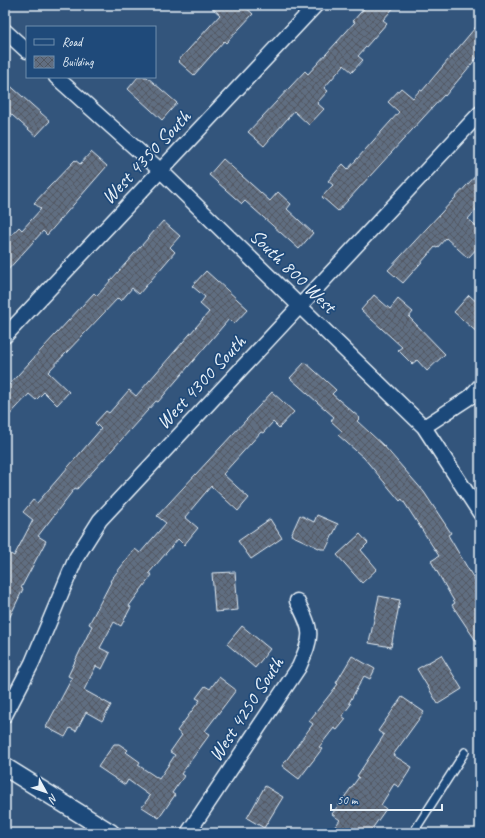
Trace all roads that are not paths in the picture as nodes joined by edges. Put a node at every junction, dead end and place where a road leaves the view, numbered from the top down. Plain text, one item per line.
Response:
1 (316, 5) edge
2 (5, 31) edge
3 (26, 50) edge
4 (57, 78) edge
5 (480, 113) edge
6 (161, 171) junction
7 (300, 305) junction
8 (5, 336) edge
9 (480, 386) edge
10 (424, 427) junction
11 (480, 513) edge
12 (297, 601) dead end
13 (5, 715) edge
14 (465, 752) dead end
15 (5, 767) edge
16 (110, 833) edge
17 (188, 833) edge
18 (413, 833) edge

1 - 6 street, West 4350 South
2 - 3 street
4 - 6 street, South 800 West
5 - 7 street, West 4300 South
6 - 7 street, South 800 West
6 - 8 street, West 4350 South
7 - 10 street, South 800 West
7 - 13 street, West 4300 South
9 - 10 street
10 - 11 street, South 800 West
12 - 17 street, West 4250 South
14 - 18 lane
15 - 16 street

